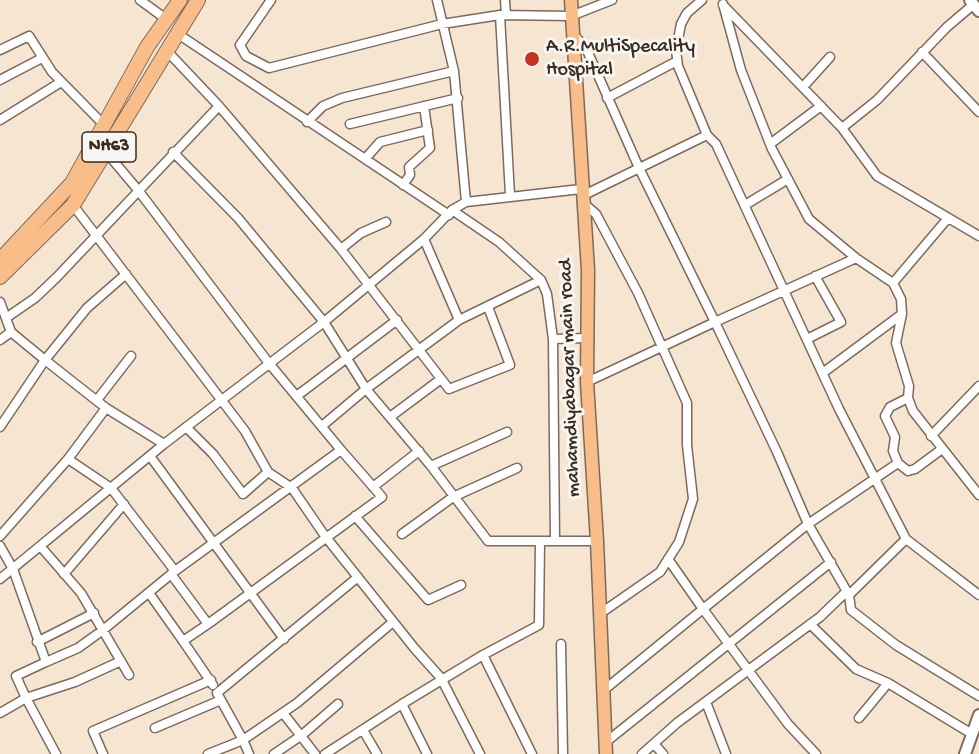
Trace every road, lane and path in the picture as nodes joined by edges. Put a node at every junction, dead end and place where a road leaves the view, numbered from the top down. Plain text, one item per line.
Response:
1 (140, 0) edge
2 (180, 0) edge
3 (198, 0) edge
4 (271, 0) edge
5 (437, 0) edge
6 (505, 0) edge
7 (571, 0) edge
8 (612, 0) edge
9 (702, 0) edge
10 (721, 2) edge
11 (974, 5) edge
12 (503, 15) junction
13 (571, 16) junction
14 (166, 19) junction
15 (442, 24) junction
16 (178, 34) junction
17 (573, 34) junction
18 (0, 50) edge
19 (167, 51) junction
20 (922, 52) junction
21 (830, 57) dead end
22 (42, 58) junction
23 (677, 61) junction
24 (454, 71) junction
25 (0, 80) edge
26 (61, 82) junction
27 (803, 87) junction
28 (458, 98) junction
29 (607, 98) junction
30 (219, 106) junction
31 (424, 106) junction
32 (821, 106) junction
33 (979, 112) edge
34 (0, 120) edge
35 (307, 122) junction
36 (350, 124) dead end
37 (105, 126) junction
38 (842, 128) junction
39 (428, 130) junction
40 (707, 135) junction
41 (770, 144) junction
42 (106, 152) junction
43 (173, 152) junction
44 (365, 159) junction
45 (639, 168) junction
46 (788, 179) junction
47 (403, 185) junction
48 (138, 190) junction
49 (510, 195) junction
50 (582, 196) junction
51 (466, 202) junction
52 (73, 205) junction
53 (745, 205) junction
54 (450, 213) junction
55 (948, 218) junction
56 (386, 222) dead end
57 (979, 223) edge
58 (968, 228) junction
59 (98, 235) junction
60 (979, 236) edge
61 (424, 239) junction
62 (341, 249) junction
63 (856, 258) junction
64 (0, 260) edge
65 (126, 274) junction
66 (815, 276) junction
67 (0, 277) edge
68 (541, 280) junction
69 (893, 283) junction
70 (370, 285) junction
71 (783, 289) junction
72 (0, 302) edge
73 (488, 307) junction
74 (902, 314) junction
75 (6, 318) junction
76 (397, 320) junction
77 (459, 320) junction
78 (324, 322) junction
79 (715, 322) junction
80 (11, 332) junction
81 (586, 338) junction
82 (553, 339) junction
83 (807, 339) junction
84 (0, 340) edge
85 (660, 346) junction
86 (419, 350) junction
87 (132, 356) dead end
88 (345, 357) junction
89 (45, 360) junction
90 (268, 362) junction
91 (824, 372) junction
92 (441, 378) junction
93 (587, 382) junction
94 (979, 386) edge
95 (366, 389) junction
96 (298, 395) junction
97 (908, 398) junction
98 (221, 399) junction
99 (97, 400) junction
100 (106, 408) junction
101 (390, 417) junction
102 (322, 426) junction
103 (0, 427) edge
104 (186, 427) junction
105 (507, 432) dead end
106 (931, 436) junction
107 (164, 444) junction
108 (942, 449) junction
109 (341, 450) junction
110 (419, 451) junction
111 (150, 456) junction
112 (68, 459) junction
113 (898, 463) junction
114 (431, 466) junction
115 (518, 468) dead end
116 (268, 472) junction
117 (874, 477) junction
118 (373, 487) junction
119 (111, 488) junction
120 (292, 488) junction
121 (979, 495) edge
122 (453, 497) junction
123 (124, 504) junction
124 (355, 516) junction
125 (808, 524) junction
126 (402, 534) dead end
127 (0, 536) edge
128 (325, 536) junction
129 (906, 539) junction
130 (540, 541) junction
131 (555, 541) junction
132 (597, 542) junction
133 (213, 543) junction
134 (0, 546) edge
135 (42, 548) junction
136 (668, 558) junction
137 (831, 562) junction
138 (13, 569) junction
139 (173, 572) junction
140 (64, 574) junction
141 (358, 577) junction
142 (0, 579) edge
143 (461, 585) dead end
144 (149, 593) junction
145 (250, 593) junction
146 (848, 593) junction
147 (979, 595) edge
148 (703, 609) junction
149 (601, 613) junction
150 (94, 614) junction
151 (393, 621) junction
152 (208, 624) junction
153 (810, 624) junction
154 (103, 630) junction
155 (284, 639) junction
156 (183, 641) junction
157 (37, 642) junction
158 (561, 644) dead end
159 (729, 644) junction
160 (483, 655) junction
161 (121, 661) junction
162 (46, 662) junction
163 (749, 668) junction
164 (129, 675) dead end
165 (441, 678) junction
166 (211, 680) junction
167 (888, 683) junction
168 (604, 690) junction
169 (219, 696) junction
170 (979, 696) edge
171 (26, 699) junction
172 (706, 702) junction
173 (338, 704) dead end
174 (402, 704) junction
175 (0, 713) edge
176 (283, 713) junction
177 (979, 715) edge
178 (859, 718) dead end
179 (154, 728) dead end
180 (363, 730) junction
181 (972, 734) junction
182 (302, 735) junction
183 (243, 740) junction
184 (655, 745) junction
185 (606, 748) edge
186 (56, 754) edge
187 (103, 754) edge
188 (208, 754) edge
189 (249, 754) edge
190 (274, 754) edge
191 (315, 754) edge
192 (326, 754) edge
193 (377, 754) edge
194 (427, 754) edge
195 (480, 754) edge
196 (532, 754) edge
197 (563, 754) edge
198 (642, 754) edge
199 (663, 754) edge
200 (726, 754) edge
201 (816, 754) edge
202 (965, 754) edge

1 - 14 street
2 - 14 highway, NH63
3 - 16 highway, NH63
4 - 15 street
5 - 15 street
6 - 12 street
7 - 13 main road, mahamdiyabagar main road
8 - 13 street
9 - 23 street
10 - 27 street
10 - 41 street
11 - 20 street
12 - 13 street
12 - 15 street
12 - 49 street
13 - 17 main road, mahamdiyabagar main road
14 - 37 highway, NH63
15 - 24 street
16 - 19 highway, NH63
16 - 35 street
17 - 29 street
17 - 50 main road, mahamdiyabagar main road
18 - 22 street
19 - 30 street
19 - 42 highway, NH63
20 - 33 street
20 - 38 street
21 - 27 street
22 - 25 street
22 - 26 street
23 - 29 street
23 - 40 street
24 - 28 street
24 - 35 street
26 - 34 street
26 - 37 street
27 - 32 street
28 - 31 street
28 - 51 street
29 - 45 street
30 - 43 street
30 - 62 street
31 - 36 street
31 - 39 street
32 - 38 street
32 - 41 street
35 - 44 street
37 - 64 highway, NH63
38 - 55 street
39 - 44 street
39 - 47 street
40 - 45 street
40 - 53 street
41 - 46 street
42 - 48 street
42 - 52 highway, NH63
43 - 48 street
43 - 78 street
44 - 47 street
45 - 50 street
45 - 79 street
46 - 53 street
46 - 63 street
47 - 54 street
48 - 59 street
48 - 90 street
49 - 50 street
49 - 51 street
50 - 81 main road, mahamdiyabagar main road
50 - 85 street
51 - 54 street
52 - 59 street
52 - 67 highway, NH63
53 - 71 street
54 - 61 street
54 - 68 street
55 - 58 street
55 - 69 street
56 - 62 street
57 - 58 street
58 - 60 street
59 - 65 street
59 - 75 street
61 - 70 street
61 - 77 street
62 - 70 street
63 - 66 street
63 - 69 street
65 - 89 street
65 - 98 street
66 - 71 street
66 - 83 street
68 - 73 street
68 - 82 street
69 - 74 street
70 - 76 street
70 - 78 street
71 - 79 street
71 - 83 street
72 - 75 street
73 - 77 street
73 - 92 street
74 - 91 street
74 - 97 street
75 - 80 street
76 - 86 street
76 - 88 street
77 - 86 street
78 - 88 street
78 - 90 street
79 - 85 street
79 - 125 street
80 - 84 street
80 - 89 street
81 - 82 street
81 - 93 main road, mahamdiyabagar main road
82 - 131 street
83 - 91 street
85 - 93 street
85 - 136 street
86 - 92 street
86 - 95 street
87 - 99 street
88 - 95 street
88 - 96 street
89 - 99 street
89 - 103 street
90 - 96 street
90 - 98 street
91 - 117 street
92 - 101 street
93 - 132 main road, mahamdiyabagar main road
94 - 106 street
95 - 101 street
95 - 102 street
96 - 102 street
97 - 106 street
97 - 113 street
98 - 104 street
98 - 116 street
99 - 100 street
100 - 107 street
100 - 112 street
101 - 110 street
102 - 109 street
104 - 107 street
104 - 116 street
105 - 114 street
106 - 108 street
107 - 111 street
108 - 113 street
108 - 121 street
109 - 118 street
109 - 120 street
110 - 114 street
110 - 118 street
111 - 119 street
111 - 133 street
112 - 119 street
112 - 127 street
113 - 117 street
114 - 122 street
115 - 122 street
116 - 120 street
117 - 125 street
117 - 129 street
118 - 124 street
119 - 123 street
119 - 135 street
120 - 128 street
120 - 133 street
122 - 126 street
122 - 130 street
123 - 139 street
123 - 140 street
124 - 128 street
124 - 143 street
125 - 137 street
125 - 148 street
128 - 141 street
128 - 145 street
129 - 146 street
129 - 147 street
130 - 131 street
130 - 160 street
131 - 132 street
132 - 149 main road, mahamdiyabagar main road
133 - 139 street
133 - 145 street
134 - 138 street
135 - 138 street
135 - 140 street
136 - 148 street
136 - 149 street
137 - 146 street
137 - 159 street
138 - 142 street
138 - 157 street
139 - 144 street
139 - 152 street
140 - 150 street
141 - 151 street
141 - 155 street
144 - 154 street
144 - 156 street
145 - 152 street
145 - 155 street
146 - 153 street
146 - 170 street
148 - 159 street
148 - 168 street
149 - 168 main road, mahamdiyabagar main road
150 - 154 street
150 - 157 street
151 - 165 street
151 - 176 street
152 - 156 street
153 - 163 street
153 - 167 street
154 - 161 street
154 - 162 street
155 - 169 street
156 - 166 street
157 - 162 street
158 - 197 street
159 - 163 street
159 - 185 street
160 - 165 street
160 - 196 street
161 - 164 street
161 - 171 street
162 - 171 street
163 - 172 street
163 - 201 street
165 - 174 street
165 - 195 street
166 - 169 street
166 - 187 street
167 - 178 street
167 - 181 street
168 - 185 main road, mahamdiyabagar main road
169 - 179 street
169 - 183 street
171 - 175 street
171 - 186 street
172 - 184 street
172 - 200 street
173 - 182 street
174 - 180 street
174 - 194 street
176 - 182 street
176 - 183 street
177 - 181 street
180 - 192 street
180 - 193 street
181 - 202 street
182 - 190 street
182 - 191 street
183 - 188 street
183 - 189 street
184 - 198 street
184 - 199 street

